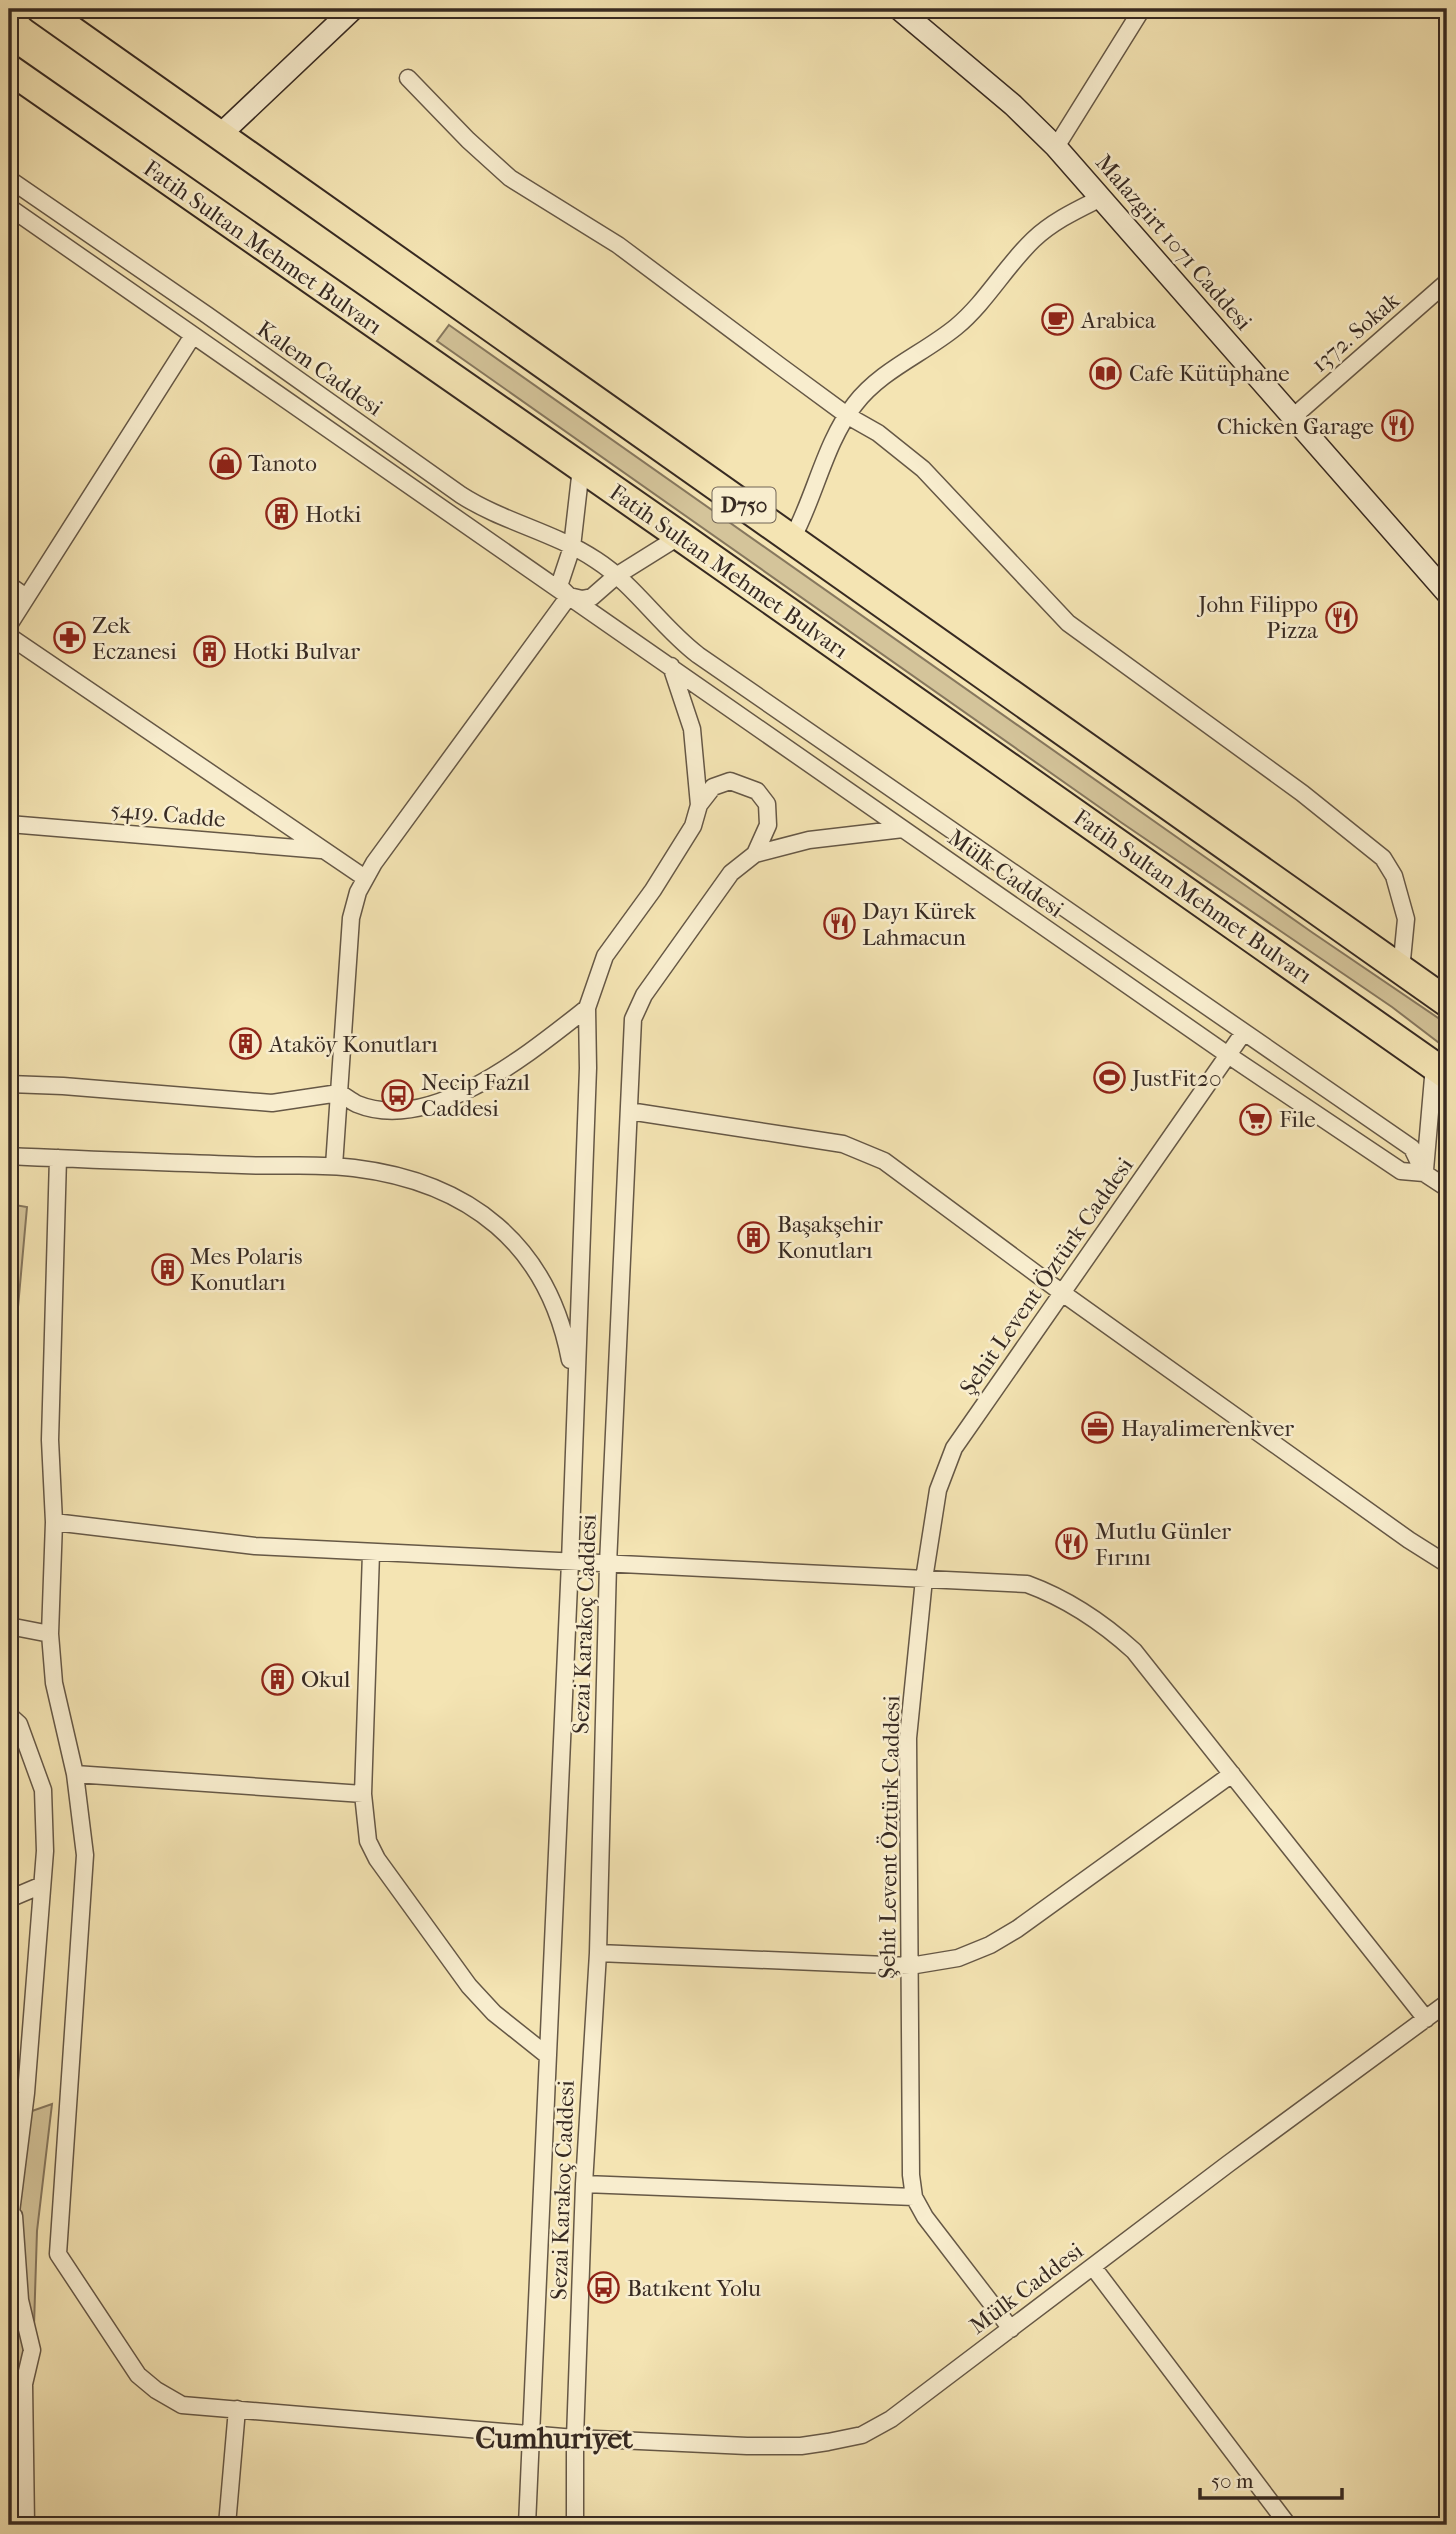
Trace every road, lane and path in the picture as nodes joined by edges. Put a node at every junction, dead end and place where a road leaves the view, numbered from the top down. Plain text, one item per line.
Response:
1 (41, 9) edge
2 (353, 9) edge
3 (899, 9) edge
4 (1142, 9) edge
5 (9, 69) edge
6 (408, 78) dead end
7 (221, 134) junction
8 (1056, 147) junction
9 (9, 179) edge
10 (1101, 198) junction
11 (9, 207) edge
12 (1447, 282) edge
13 (192, 337) junction
14 (848, 416) junction
15 (1293, 417) junction
16 (581, 468) junction
17 (680, 536) junction
18 (792, 539) junction
19 (572, 547) junction
20 (616, 576) junction
21 (9, 585) edge
22 (1447, 593) edge
23 (569, 596) junction
24 (26, 597) junction
25 (9, 625) edge
26 (9, 636) edge
27 (671, 666) junction
28 (699, 805) junction
29 (9, 824) edge
30 (903, 829) junction
31 (323, 850) junction
32 (755, 854) junction
33 (365, 878) junction
34 (1401, 970) junction
35 (1447, 1002) edge
36 (587, 1008) junction
37 (1244, 1032) junction
38 (1228, 1055) junction
39 (1441, 1070) edge
40 (9, 1084) edge
41 (339, 1093) junction
42 (629, 1111) junction
43 (9, 1156) edge
44 (58, 1158) junction
45 (334, 1166) junction
46 (1424, 1173) junction
47 (1447, 1188) edge
48 (1061, 1292) junction
49 (576, 1388) junction
50 (54, 1522) junction
51 (371, 1553) junction
52 (570, 1562) junction
53 (608, 1564) junction
54 (1447, 1564) edge
55 (924, 1579) junction
56 (9, 1626) edge
57 (50, 1634) junction
58 (9, 1715) edge
59 (75, 1774) junction
60 (1232, 1774) junction
61 (363, 1794) junction
62 (42, 1885) junction
63 (9, 1899) edge
64 (598, 1953) junction
65 (909, 1966) junction
66 (1447, 2003) edge
67 (1426, 2019) junction
68 (548, 2056) junction
69 (15, 2131) edge
70 (584, 2183) junction
71 (914, 2197) junction
72 (12, 2200) junction
73 (9, 2228) edge
74 (1093, 2267) junction
75 (1011, 2329) junction
76 (24, 2384) junction
77 (9, 2401) edge
78 (237, 2409) junction
79 (531, 2434) junction
80 (575, 2438) junction
81 (9, 2452) edge
82 (12, 2525) edge
83 (26, 2525) edge
84 (228, 2525) edge
85 (527, 2525) edge
86 (575, 2525) edge
87 (1288, 2525) edge

1 - 7 highway, D750
2 - 7 street
3 - 8 street, Malazgirt 1071 Caddesi
4 - 8 street
5 - 16 highway, Fatih Sultan Mehmet Bulvarı / D750
6 - 14 street
7 - 18 highway, D750
8 - 10 street, Malazgirt 1071 Caddesi
9 - 19 street, Kalem Caddesi
10 - 14 street
10 - 15 street, Malazgirt 1071 Caddesi
11 - 13 street, Kalem Caddesi
12 - 15 street, 1372. Sokak
13 - 23 street, Kalem Caddesi
13 - 24 street
14 - 18 street
14 - 34 street
15 - 22 street, Malazgirt 1071 Caddesi
16 - 17 highway, Fatih Sultan Mehmet Bulvarı / D750
16 - 19 street
17 - 20 street
17 - 39 highway, Fatih Sultan Mehmet Bulvarı / D750
18 - 34 highway, D750
19 - 20 street, Kalem Caddesi
19 - 23 street
20 - 23 street
20 - 37 street, Mülk Caddesi
21 - 24 street
23 - 27 street, Mülk Caddesi
23 - 33 street
24 - 25 street
26 - 31 street
27 - 28 street
27 - 30 street, Mülk Caddesi
28 - 32 street, Sezai Karakoç Caddesi
28 - 36 street
29 - 31 street, 5419. Cadde
30 - 32 street, Sezai Karakoç Caddesi
30 - 38 street, Mülk Caddesi
31 - 33 street
32 - 42 street, Sezai Karakoç Caddesi
33 - 41 street
34 - 35 highway, D750
36 - 41 street
36 - 49 street
37 - 38 street, Şehit Levent Öztürk Caddesi
37 - 46 street, Mülk Caddesi
38 - 46 street, Mülk Caddesi
38 - 48 street, Şehit Levent Öztürk Caddesi
39 - 46 street
40 - 41 street
41 - 45 street
42 - 48 street
42 - 53 street, Sezai Karakoç Caddesi
43 - 44 street
44 - 45 street
44 - 50 street, Mülk Caddesi
45 - 49 street
46 - 47 street, Mülk Caddesi
48 - 54 street
48 - 55 street, Şehit Levent Öztürk Caddesi
49 - 52 street
50 - 51 street
50 - 57 street, Mülk Caddesi
51 - 52 street
51 - 61 street
52 - 53 street
52 - 68 street
53 - 55 street
53 - 64 street, Sezai Karakoç Caddesi
55 - 60 street
55 - 65 street, Şehit Levent Öztürk Caddesi
56 - 57 street
57 - 59 street, Mülk Caddesi
58 - 62 street
59 - 61 street
59 - 78 street, Mülk Caddesi
60 - 65 street
60 - 67 street
61 - 68 street
62 - 63 street
62 - 69 street
64 - 65 street
64 - 70 street, Sezai Karakoç Caddesi
65 - 71 street, Şehit Levent Öztürk Caddesi
66 - 67 street, Mülk Caddesi
67 - 74 street, Mülk Caddesi
68 - 79 street
69 - 72 street
70 - 71 street
70 - 80 street, Sezai Karakoç Caddesi
71 - 75 street, Şehit Levent Öztürk Caddesi
72 - 73 street
72 - 76 street
74 - 75 street, Mülk Caddesi
74 - 87 street
75 - 80 street, Mülk Caddesi
76 - 77 street
76 - 83 street
78 - 79 street, Mülk Caddesi
78 - 84 street
79 - 80 street, Mülk Caddesi
79 - 85 street
80 - 86 street, Sezai Karakoç Caddesi
81 - 82 street

